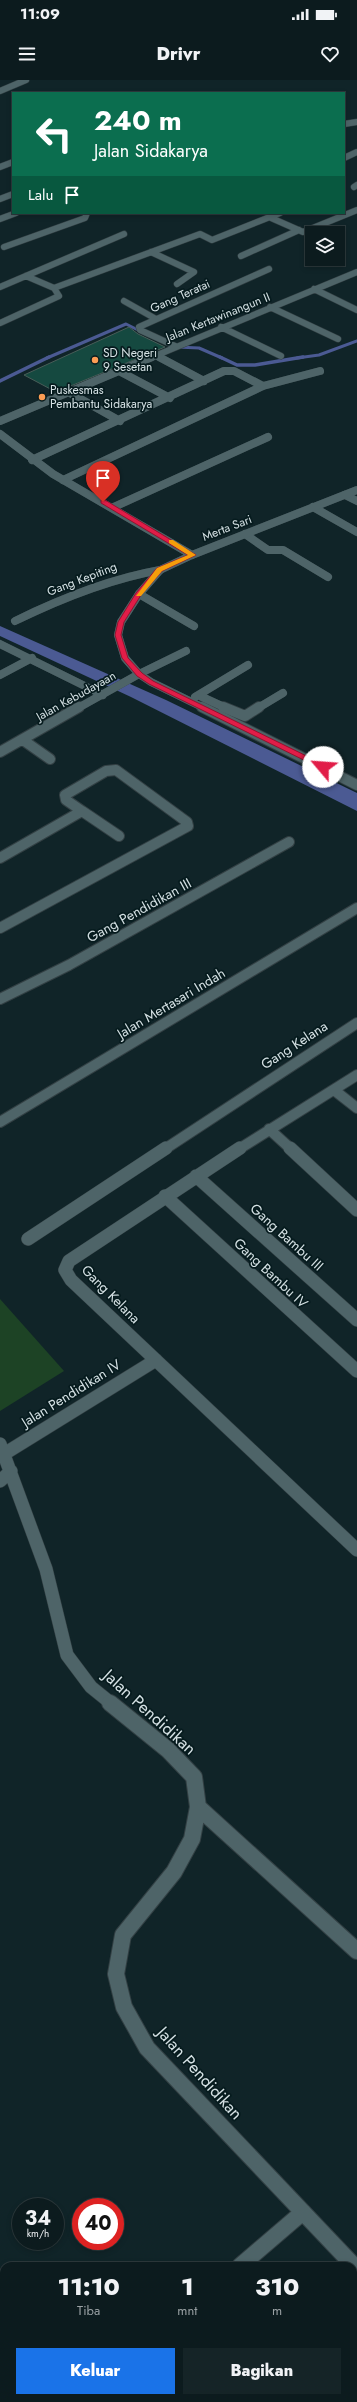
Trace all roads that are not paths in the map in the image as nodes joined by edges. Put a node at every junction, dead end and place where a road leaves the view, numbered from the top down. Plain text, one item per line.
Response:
1 (26, 80) edge
2 (0, 91) edge
3 (357, 122) edge
4 (345, 124) edge
5 (357, 152) edge
6 (345, 158) edge
7 (12, 162) edge
8 (0, 167) edge
9 (12, 194) edge
10 (0, 199) edge
11 (357, 210) edge
12 (13, 214) edge
13 (88, 214) edge
14 (277, 214) edge
15 (269, 217) junction
16 (0, 219) edge
17 (299, 230) junction
18 (124, 234) dead end
19 (4, 247) dead end
20 (151, 252) junction
21 (241, 256) dead end
22 (269, 269) dead end
23 (357, 272) edge
24 (26, 276) junction
25 (177, 284) dead end
26 (0, 287) edge
27 (54, 288) junction
28 (314, 289) junction
29 (124, 301) dead end
30 (270, 307) junction
31 (357, 310) edge
32 (156, 319) junction
33 (0, 323) edge
34 (221, 327) junction
35 (338, 339) dead end
36 (175, 346) junction
37 (154, 355) junction
38 (281, 356) dead end
39 (119, 371) junction
40 (320, 371) dead end
41 (204, 381) junction
42 (263, 386) junction
43 (70, 393) junction
44 (170, 398) junction
45 (0, 421) edge
46 (120, 421) junction
47 (0, 434) edge
48 (268, 437) dead end
49 (32, 460) junction
50 (63, 480) junction
51 (357, 490) edge
52 (346, 494) junction
53 (357, 501) edge
54 (313, 507) junction
55 (114, 508) junction
56 (357, 532) edge
57 (245, 534) junction
58 (192, 555) junction
59 (160, 570) junction
60 (328, 577) dead end
61 (139, 594) junction
62 (15, 621) dead end
63 (194, 626) dead end
64 (0, 644) edge
65 (186, 651) dead end
66 (32, 658) junction
67 (248, 665) dead end
68 (139, 674) junction
69 (0, 675) edge
70 (106, 693) junction
71 (283, 694) dead end
72 (200, 696) junction
73 (186, 700) junction
74 (23, 740) junction
75 (0, 752) edge
76 (50, 758) dead end
77 (357, 785) edge
78 (82, 811) junction
79 (119, 836) dead end
80 (289, 842) dead end
81 (0, 858) edge
82 (357, 908) edge
83 (0, 928) edge
84 (0, 999) edge
85 (357, 1023) edge
86 (357, 1075) edge
87 (334, 1090) junction
88 (357, 1108) edge
89 (0, 1122) edge
90 (269, 1129) junction
91 (196, 1176) junction
92 (165, 1196) junction
93 (357, 1210) edge
94 (28, 1239) dead end
95 (357, 1320) edge
96 (156, 1360) junction
97 (357, 1371) edge
98 (2, 1449) edge
99 (6, 1476) edge
100 (357, 1550) edge
101 (198, 1807) junction
102 (357, 1951) edge
103 (303, 2212) junction
104 (245, 2262) edge
105 (350, 2262) edge

1 - 2 street
3 - 4 street
5 - 6 street
7 - 8 street
9 - 10 street
11 - 17 street
12 - 16 street
13 - 19 street
14 - 15 street
15 - 17 street
15 - 20 street
17 - 21 street
18 - 24 street
20 - 25 street
20 - 27 street
22 - 32 street, Gang Teratai
23 - 28 street, Jalan Kertawinangun II
24 - 26 street
24 - 27 street
27 - 33 street
28 - 30 street, Jalan Kertawinangun II
28 - 31 street
29 - 32 street
30 - 34 street, Jalan Kertawinangun II
30 - 35 street
32 - 36 street, Gang Teratai
34 - 36 street, Jalan Kertawinangun II
34 - 38 street
36 - 37 street, Jalan Kertawinangun II
37 - 39 street, Jalan Kertawinangun II
37 - 41 street
39 - 43 street, Jalan Kertawinangun II
39 - 44 street
40 - 42 street
41 - 42 street
41 - 44 street
42 - 50 street
43 - 45 street, Jalan Kertawinangun II
43 - 46 street
44 - 46 street
46 - 49 street
47 - 49 street
48 - 55 street
49 - 50 street
50 - 55 street
51 - 52 street, Merta Sari
52 - 53 street
52 - 54 street, Merta Sari
54 - 56 street
54 - 57 street, Merta Sari
55 - 58 street
57 - 58 street, Merta Sari
57 - 60 street
58 - 59 street, Merta Sari
59 - 61 street, Merta Sari
59 - 62 street, Gang Kepiting
61 - 63 street
61 - 68 street, Merta Sari
64 - 66 street
65 - 68 street, Jalan Kebudayaan
66 - 69 street
66 - 70 street
67 - 72 street
68 - 70 street, Jalan Kebudayaan
68 - 73 street, Merta Sari
70 - 74 street, Jalan Kebudayaan
71 - 72 street
72 - 73 street
73 - 77 street, Merta Sari
74 - 75 street, Jalan Kebudayaan
74 - 76 street
78 - 79 street
78 - 81 street
78 - 83 street
80 - 84 street, Gang Pendidikan III
82 - 89 street, Jalan Mertasari Indah
85 - 94 street, Gang Kelana
86 - 87 street, Gang Kelana
87 - 88 street
87 - 90 street, Gang Kelana
90 - 91 street, Gang Kelana
90 - 93 street
91 - 92 street, Gang Kelana
91 - 95 street, Gang Bambu III
92 - 96 street, Gang Kelana
92 - 97 street, Gang Bambu IV
96 - 98 street, Jalan Pendidikan IV
96 - 100 street, Gang Kelana
98 - 99 street, Jalan Pendidikan
99 - 101 street, Jalan Pendidikan
101 - 102 street
101 - 103 street, Jalan Pendidikan
103 - 104 street
103 - 105 street, Jalan Pendidikan

